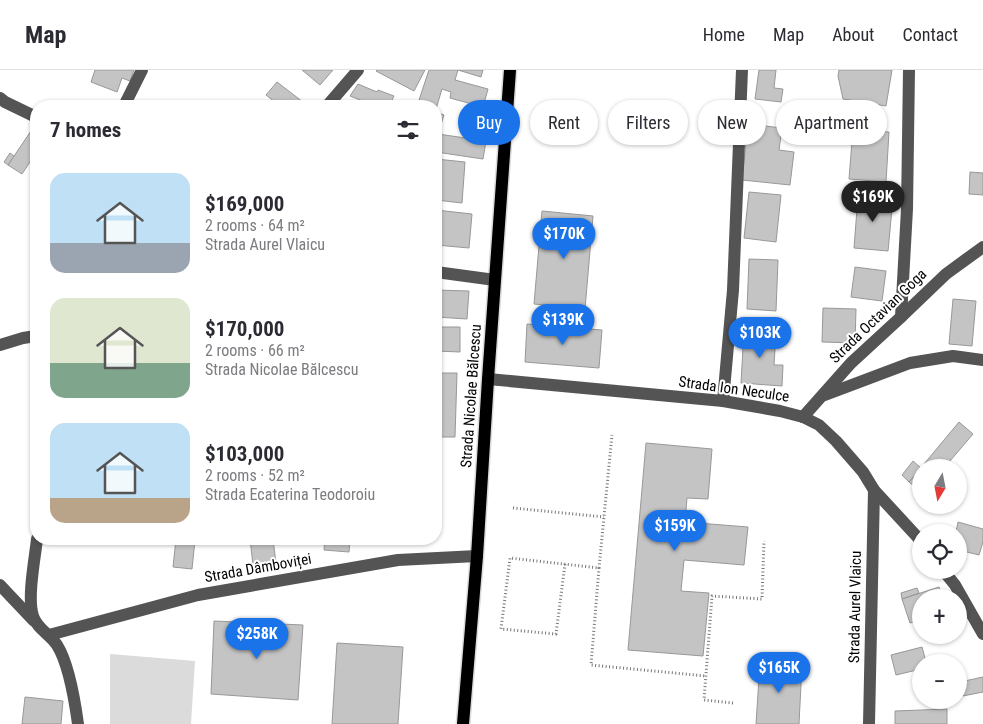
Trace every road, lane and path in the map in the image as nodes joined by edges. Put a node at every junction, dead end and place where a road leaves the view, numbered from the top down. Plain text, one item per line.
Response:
1 (142, 70) edge
2 (358, 70) edge
3 (510, 70) edge
4 (742, 70) edge
5 (909, 70) edge
6 (0, 98) edge
7 (127, 100) edge
8 (332, 100) edge
9 (30, 114) edge
10 (983, 247) edge
11 (442, 273) edge
12 (495, 280) junction
13 (902, 317) junction
14 (30, 337) edge
15 (0, 345) edge
16 (983, 360) edge
17 (488, 379) junction
18 (821, 396) junction
19 (723, 401) junction
20 (802, 417) junction
21 (612, 435) dead end
22 (874, 490) junction
23 (514, 508) dead end
24 (604, 517) junction
25 (912, 531) edge
26 (764, 541) dead end
27 (36, 545) edge
28 (477, 556) junction
29 (565, 564) junction
30 (599, 568) junction
31 (950, 579) edge
32 (0, 585) edge
33 (36, 623) junction
34 (983, 634) edge
35 (49, 635) junction
36 (706, 676) junction
37 (733, 703) dead end
38 (78, 724) edge
39 (463, 724) edge
40 (869, 724) edge

1 - 7 street
2 - 8 street
3 - 12 main road, Strada Nicolae Bălcescu
4 - 19 street
5 - 13 street
6 - 9 street
10 - 13 street, Strada Octavian Goga
11 - 12 street
12 - 17 main road, Strada Nicolae Bălcescu
13 - 18 street, Strada Octavian Goga
14 - 15 street
16 - 18 street
17 - 19 street, Strada Ion Neculce
17 - 28 main road, Strada Nicolae Bălcescu
18 - 20 street, Strada Octavian Goga
19 - 20 street, Strada Ion Neculce
20 - 22 street, Strada Ion Neculce
21 - 24 path
22 - 25 street, Strada Ion Neculce
22 - 40 street, Strada Aurel Vlaicu
23 - 24 path
24 - 30 path
26 - 36 path
27 - 33 street
28 - 35 street, Strada Dâmboviței
28 - 39 main road, Strada Nicolae Bălcescu
29 - 29 path
29 - 30 path
30 - 36 path
31 - 34 street
32 - 33 street
33 - 35 street
35 - 38 street
36 - 37 path

